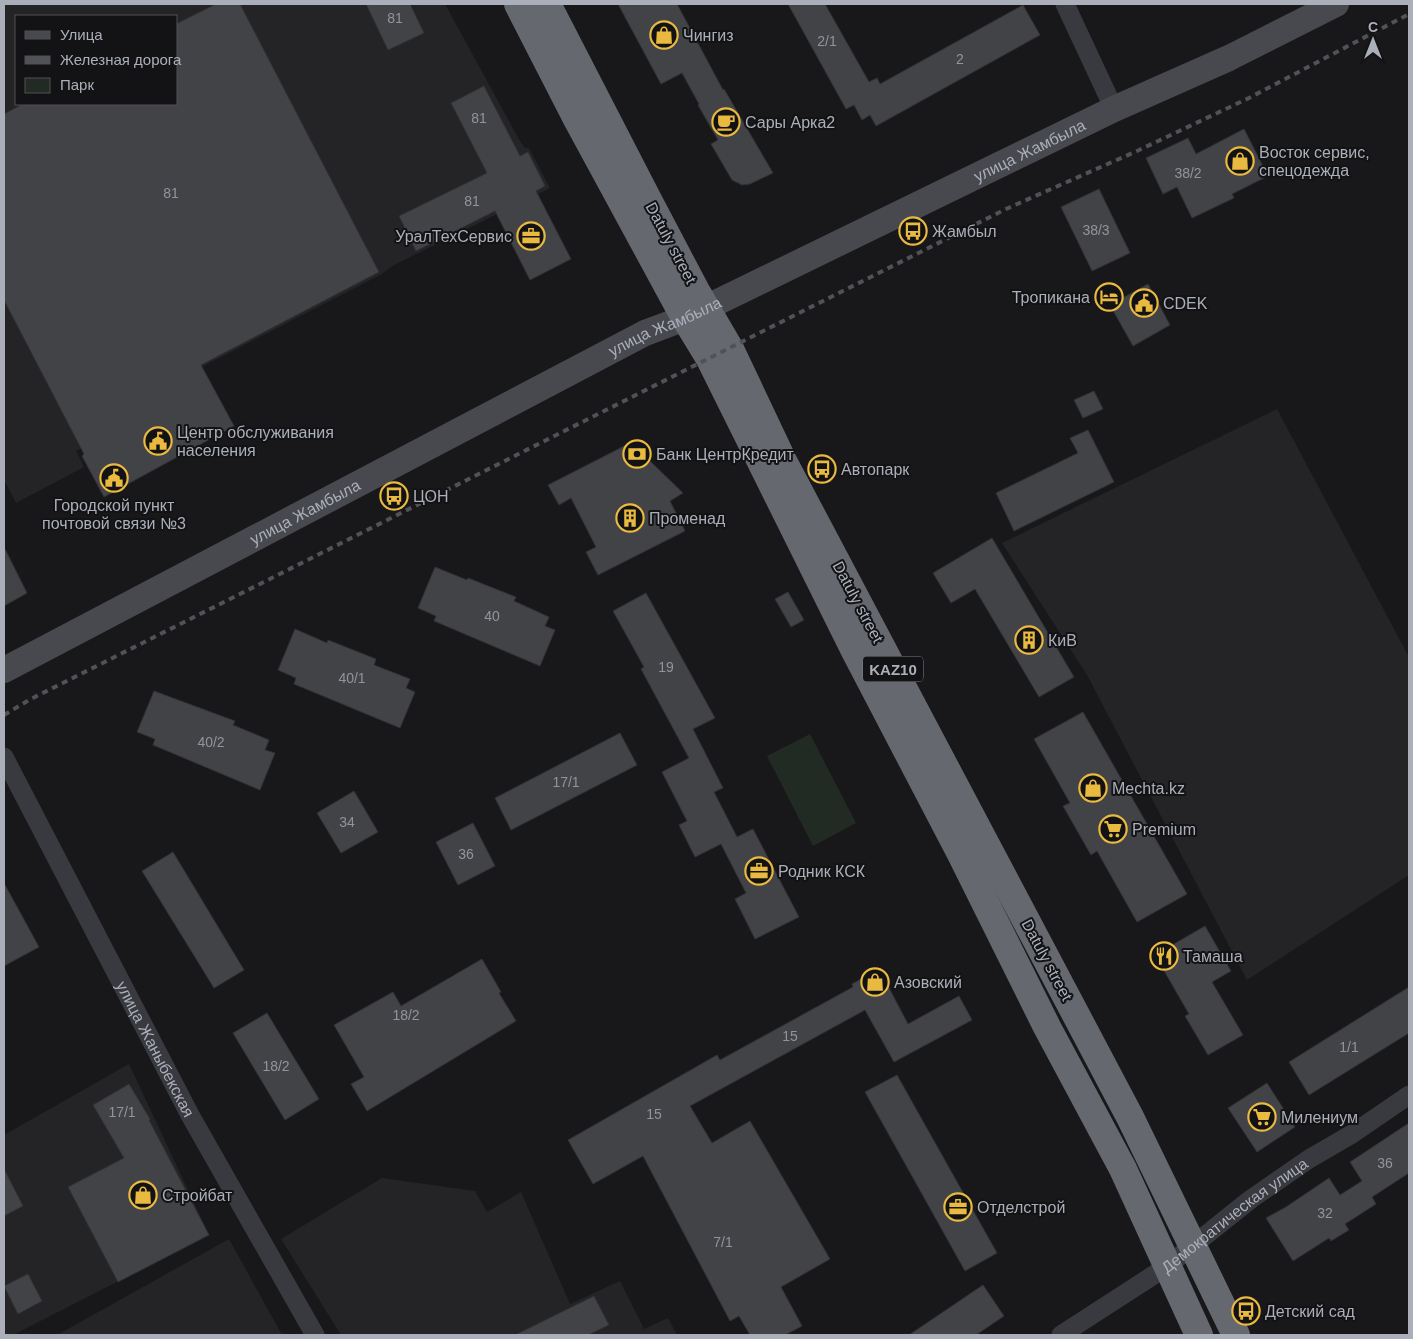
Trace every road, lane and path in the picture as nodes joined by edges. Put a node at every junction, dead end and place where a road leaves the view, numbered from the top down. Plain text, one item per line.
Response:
1 (518, 4) edge
2 (547, 4) edge
3 (1065, 4) edge
4 (1336, 4) edge
5 (1114, 109) junction
6 (696, 313) junction
7 (4, 670) edge
8 (4, 757) edge
9 (1409, 1095) edge
10 (1193, 1244) junction
11 (1166, 1266) junction
12 (315, 1335) edge
13 (1061, 1335) edge
14 (1199, 1335) edge
15 (1236, 1335) edge

1 - 6 highway, Datuly street / KAZ10
2 - 6 highway, Datuly street / KAZ10
3 - 5 street
4 - 5 street, улица Жамбыла
5 - 6 street, улица Жамбыла
6 - 7 street, улица Жамбыла
6 - 10 highway, Datuly street / KAZ10
6 - 11 highway, Datuly street / KAZ10
8 - 12 street, улица Жаныбекская
9 - 10 street, Демократическая улица
10 - 11 street, Демократическая улица
10 - 15 highway, Datuly street / KAZ10
11 - 13 street, Демократическая улица
11 - 14 highway, Datuly street / KAZ10

